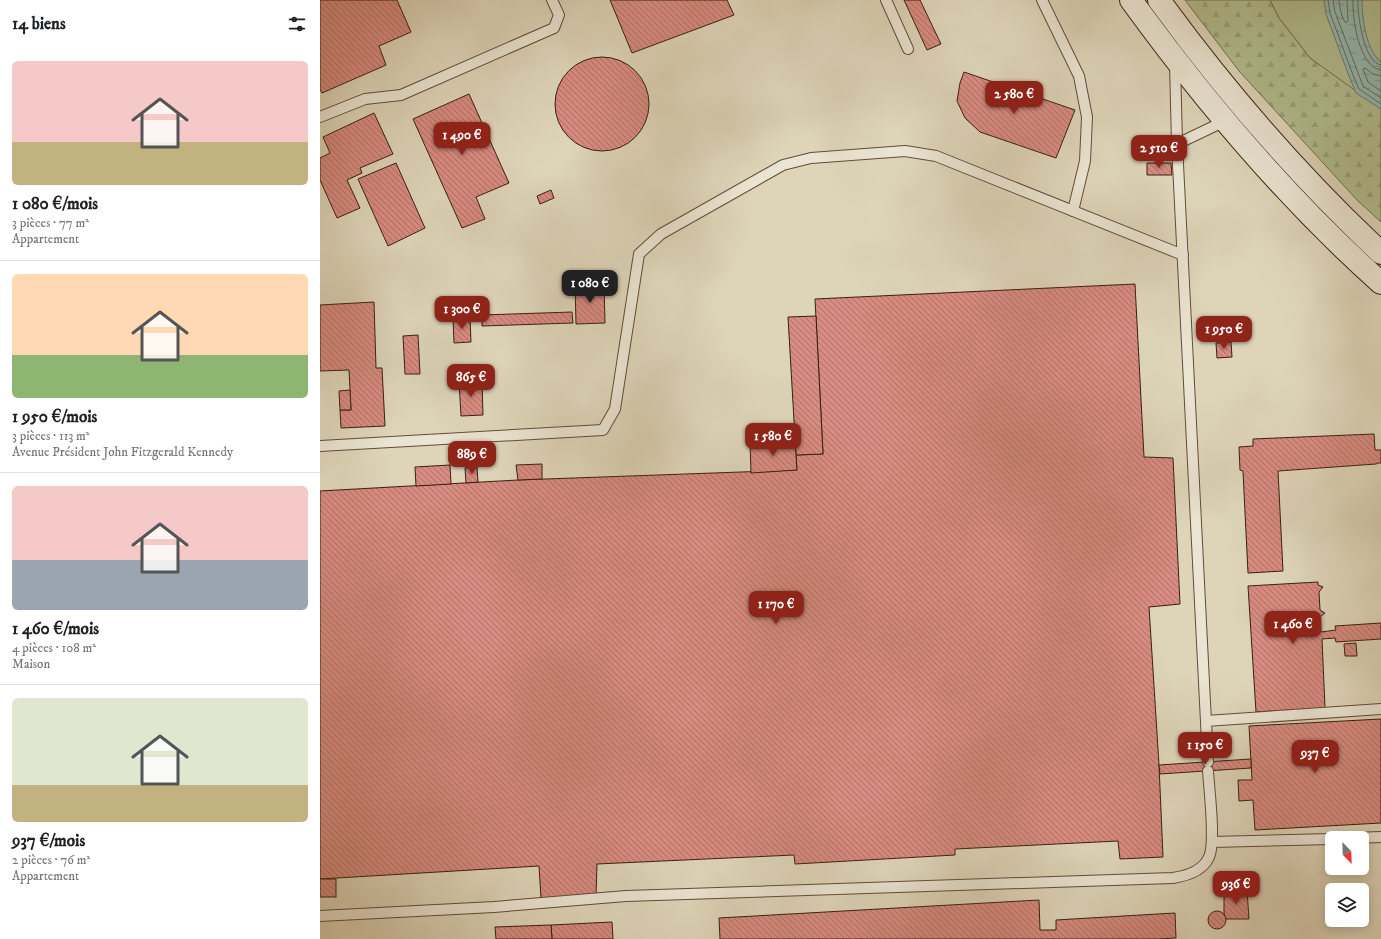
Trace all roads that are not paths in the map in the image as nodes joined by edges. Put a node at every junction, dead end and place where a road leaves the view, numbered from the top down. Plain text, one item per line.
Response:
1 (552, 0) edge
2 (886, 0) edge
3 (1042, 0) edge
4 (1131, 0) edge
5 (1159, 0) edge
6 (908, 49) dead end
7 (1174, 59) junction
8 (320, 117) edge
9 (1225, 121) junction
10 (1177, 144) junction
11 (1073, 211) junction
12 (1381, 253) edge
13 (1183, 255) junction
14 (1381, 283) edge
15 (320, 446) edge
16 (1381, 709) edge
17 (1206, 721) junction
18 (1369, 837) edge
19 (1381, 837) edge
20 (1325, 839) edge
21 (1212, 842) junction
22 (320, 916) edge

1 - 8 lane
2 - 6 lane
3 - 11 lane
4 - 7 main road
5 - 12 main road
7 - 9 main road
7 - 10 lane
9 - 10 lane
9 - 14 main road
10 - 13 lane
11 - 13 lane
11 - 15 lane
13 - 17 lane
16 - 17 lane
17 - 21 lane
18 - 19 lane
20 - 21 lane
21 - 22 lane

